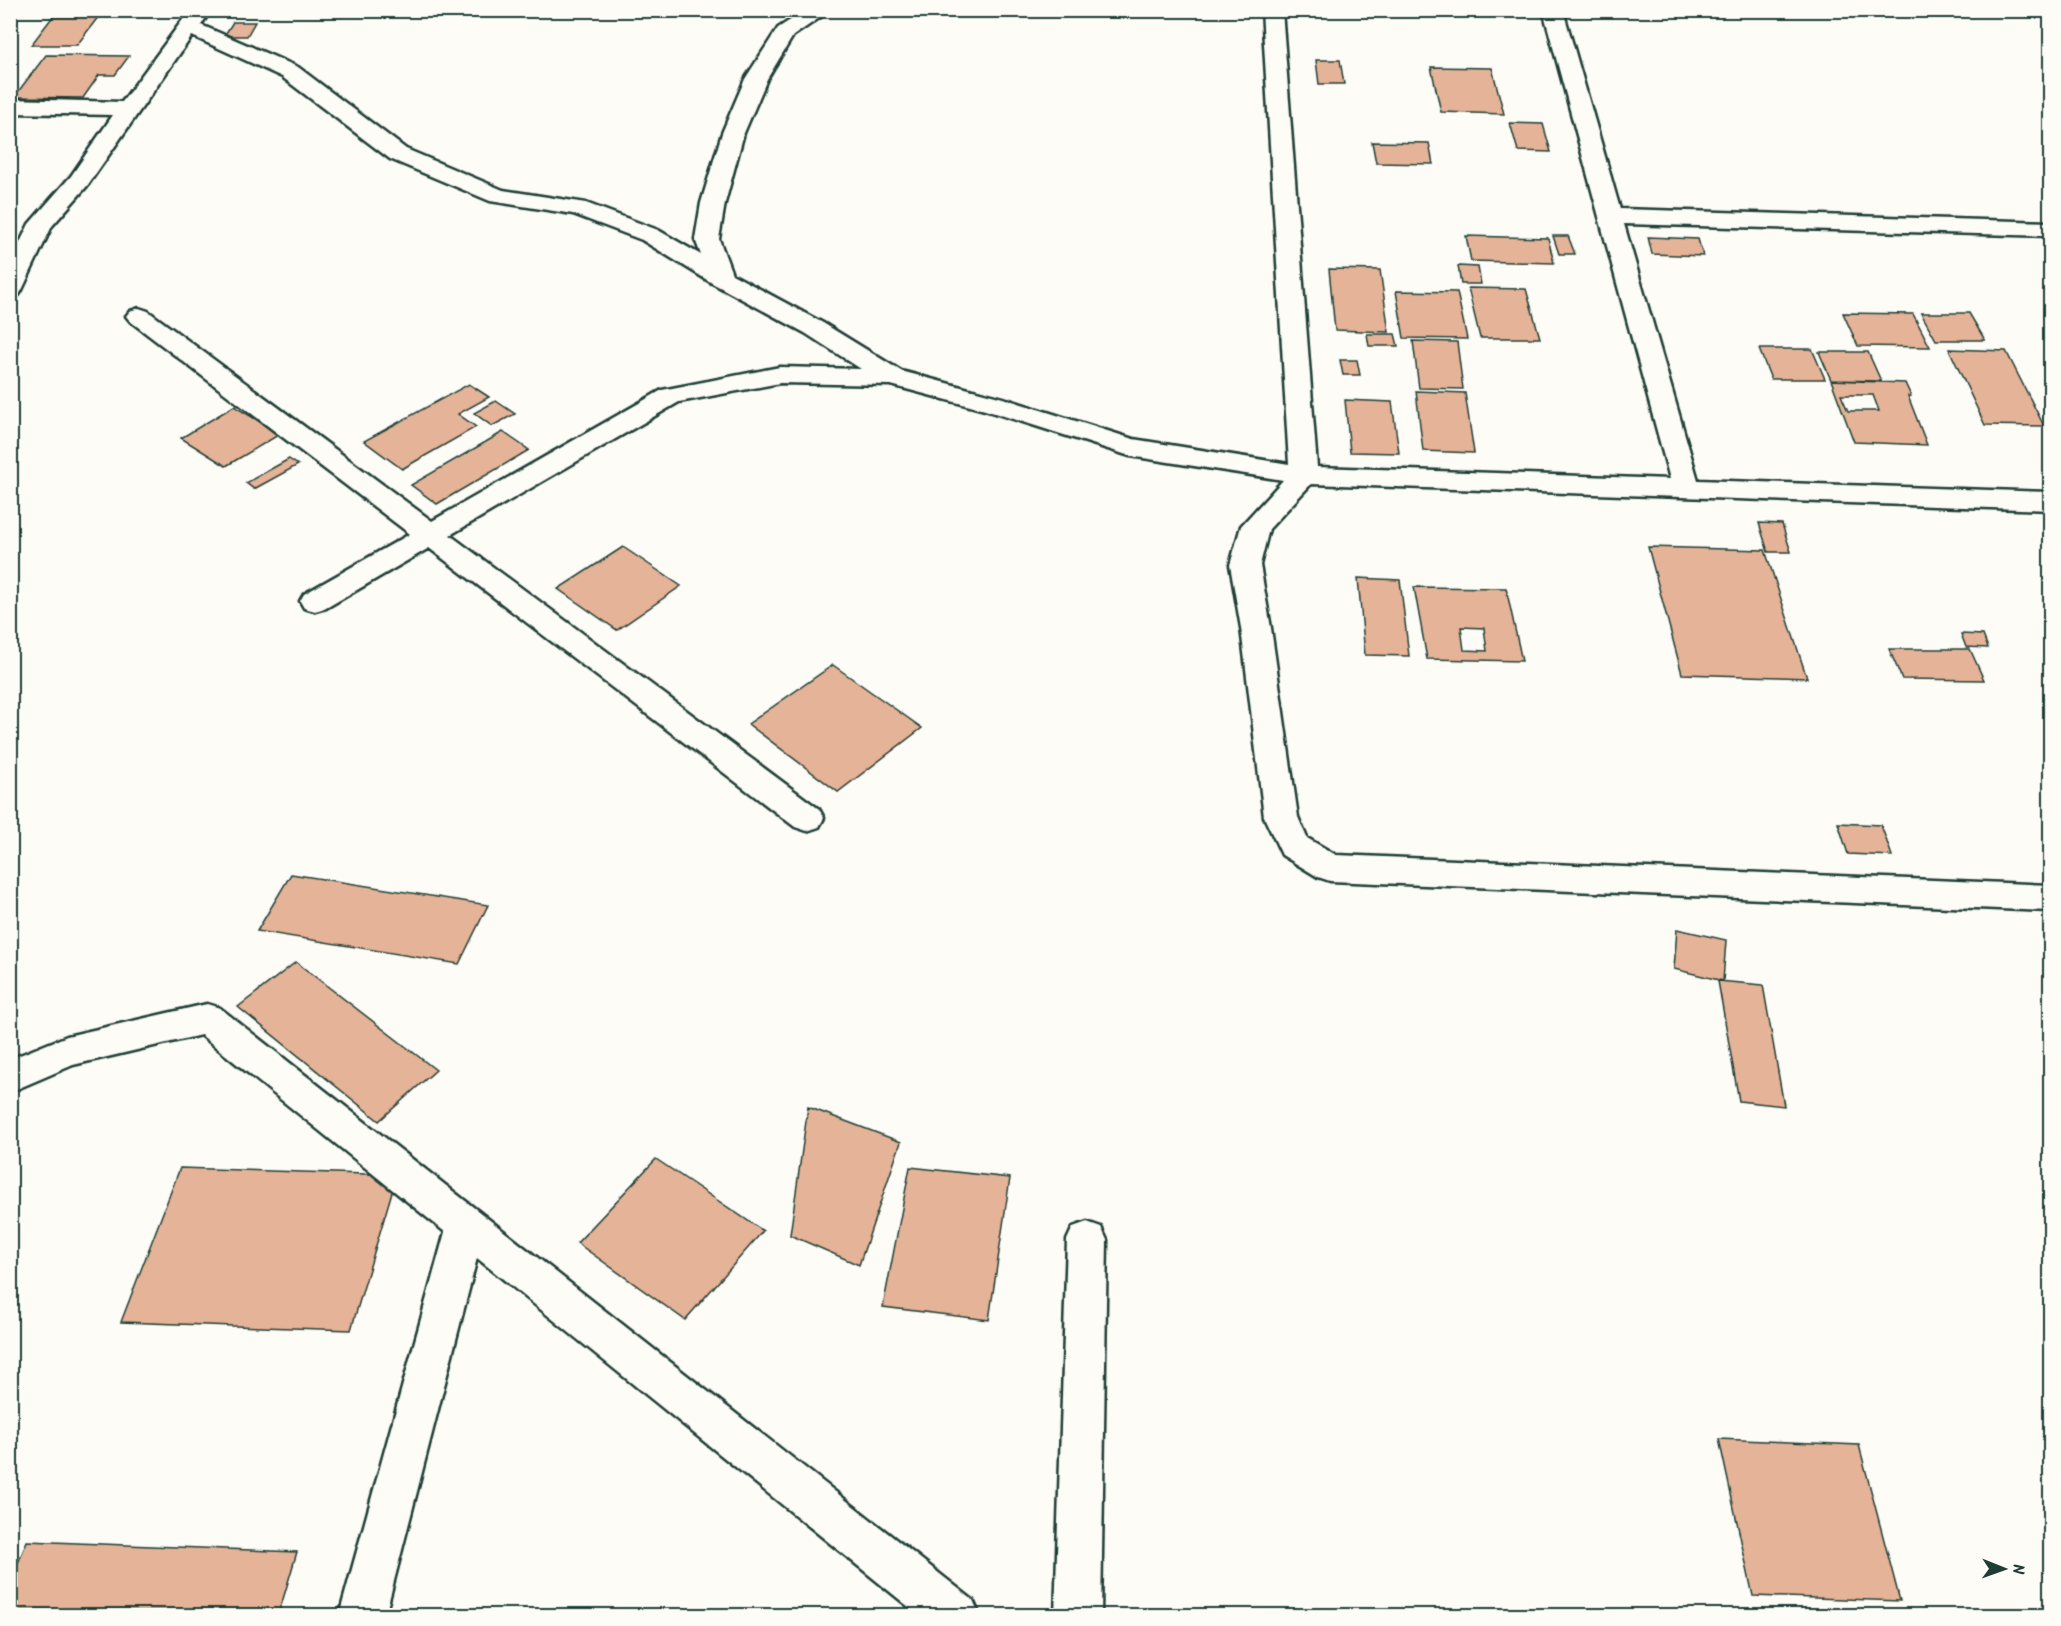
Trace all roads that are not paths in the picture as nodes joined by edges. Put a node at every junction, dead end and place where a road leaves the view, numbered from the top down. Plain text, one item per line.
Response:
1 (821, 10) edge
2 (1272, 10) edge
3 (1553, 10) edge
4 (195, 19) edge
5 (10, 106) edge
6 (128, 109) junction
7 (1610, 216) junction
8 (2050, 229) edge
9 (721, 278) junction
10 (10, 290) edge
11 (139, 316) dead end
12 (892, 377) junction
13 (1304, 475) junction
14 (1686, 488) junction
15 (2050, 501) edge
16 (433, 535) junction
17 (315, 601) dead end
18 (807, 818) dead end
19 (2050, 897) edge
20 (10, 1076) edge
21 (466, 1226) junction
22 (1087, 1240) dead end
23 (362, 1616) edge
24 (957, 1616) edge
25 (1078, 1616) edge

1 - 9 street
2 - 13 street
3 - 7 street
4 - 6 street
4 - 9 street
5 - 6 street
6 - 10 street
7 - 8 street
7 - 14 street
9 - 12 street
11 - 16 street
12 - 13 street
12 - 16 street
13 - 14 street
13 - 19 street
14 - 15 street
16 - 17 street
16 - 18 street
20 - 21 street
21 - 23 street
21 - 24 street
22 - 25 street

